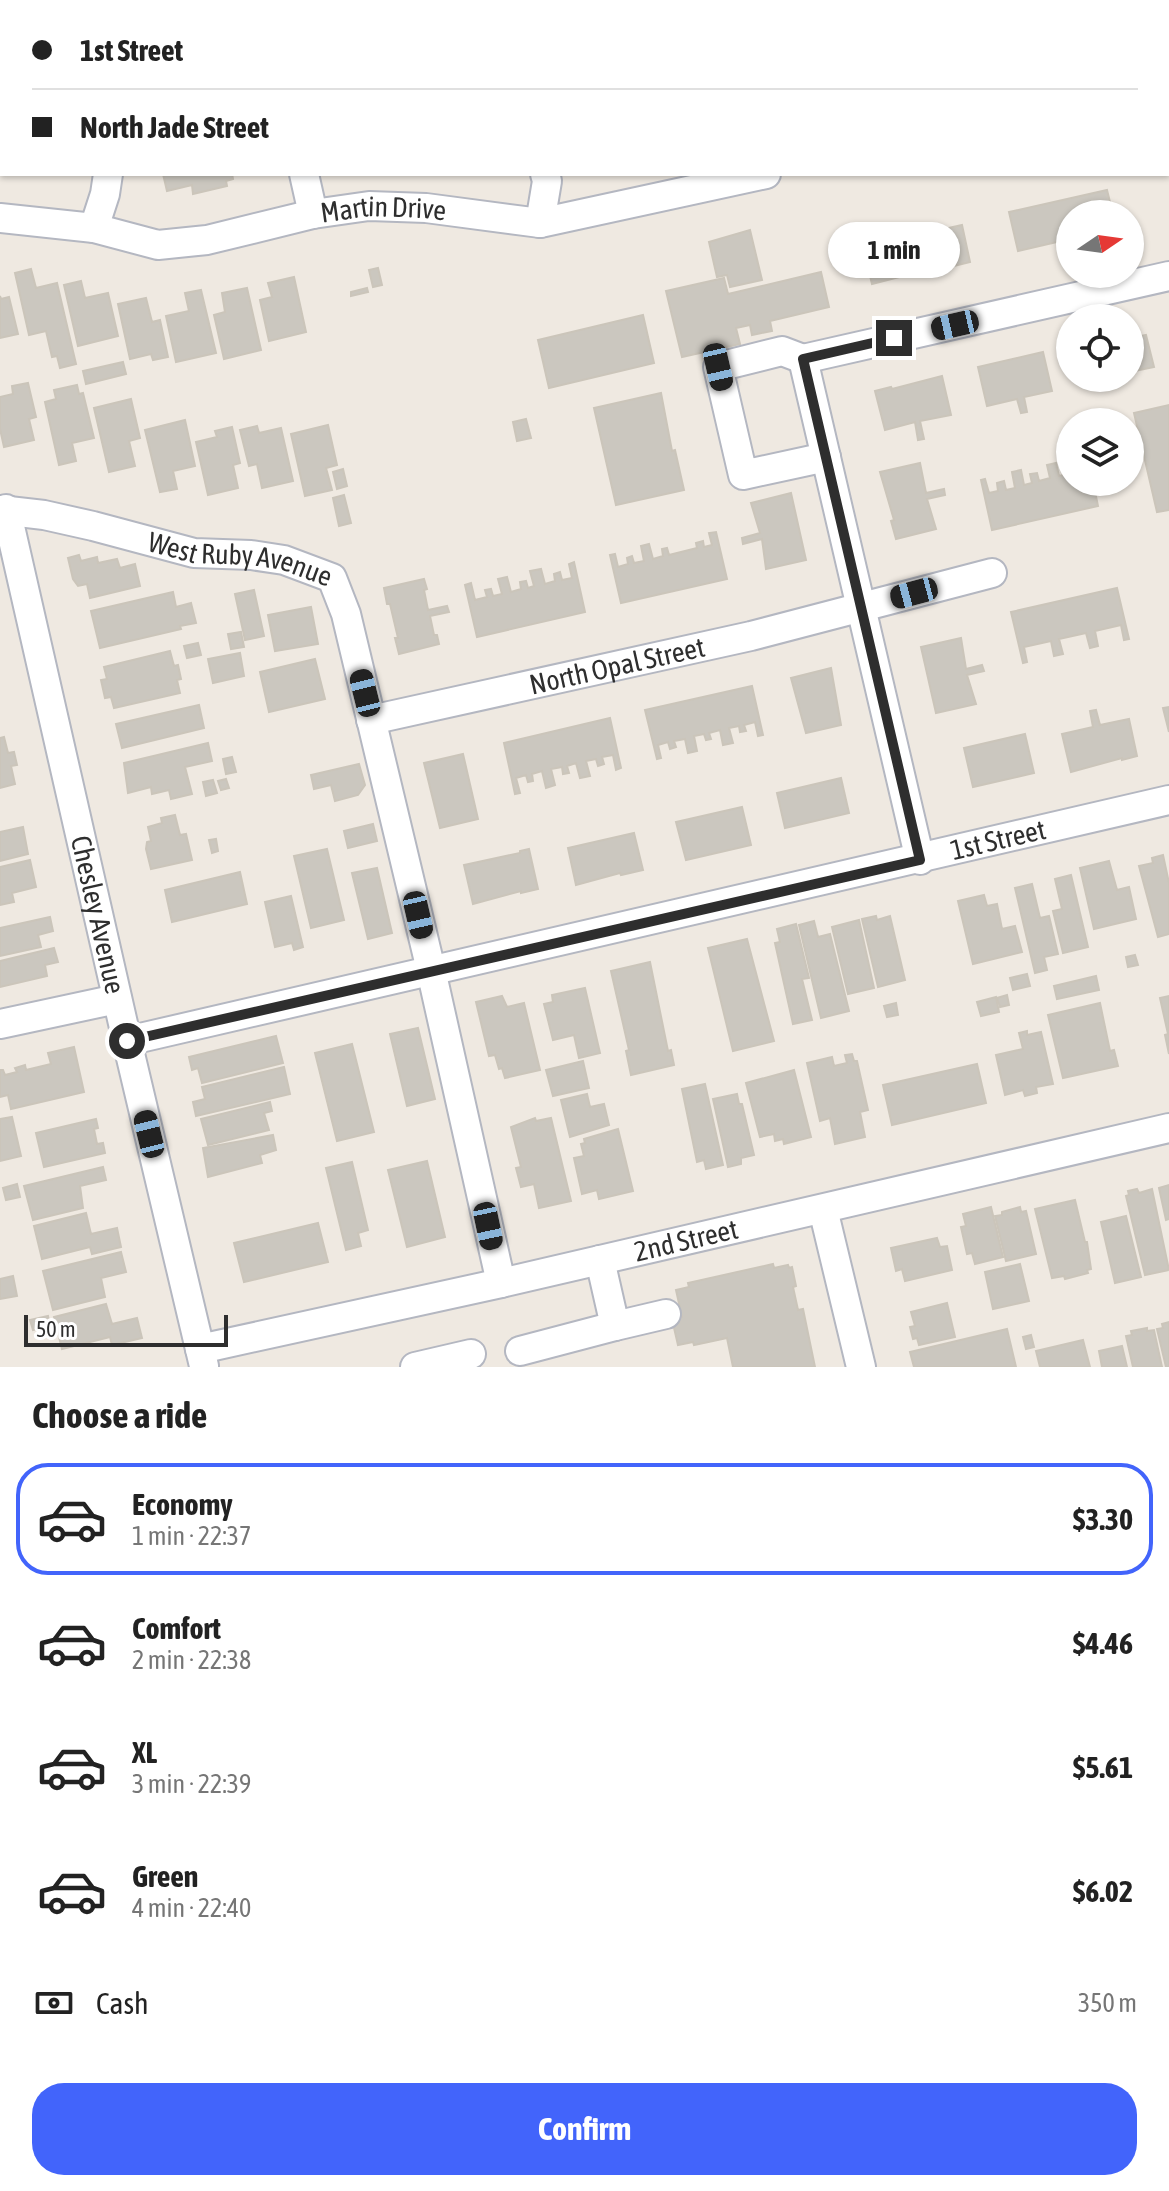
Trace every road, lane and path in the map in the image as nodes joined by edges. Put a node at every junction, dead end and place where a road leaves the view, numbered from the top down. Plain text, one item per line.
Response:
1 (108, 176) edge
2 (304, 176) edge
3 (546, 176) edge
4 (757, 176) edge
5 (313, 214) junction
6 (0, 218) edge
7 (540, 223) junction
8 (94, 228) junction
9 (1169, 276) edge
10 (803, 359) junction
11 (826, 457) junction
12 (3, 510) edge
13 (992, 573) dead end
14 (862, 607) junction
15 (371, 720) junction
16 (1169, 800) edge
17 (920, 860) junction
18 (431, 970) junction
19 (117, 999) junction
20 (0, 1024) edge
21 (127, 1041) junction
22 (1169, 1128) edge
23 (823, 1209) junction
24 (600, 1260) junction
25 (501, 1283) junction
26 (666, 1314) dead end
27 (615, 1326) junction
28 (520, 1351) dead end
29 (471, 1354) dead end
30 (202, 1358) edge
31 (415, 1367) edge
32 (861, 1367) edge

1 - 8 street
2 - 5 street
3 - 7 street
4 - 7 street, Martin Drive
5 - 7 street, Martin Drive
5 - 8 street, Martin Drive
6 - 8 street, Martin Drive
9 - 10 street
10 - 11 street
10 - 11 street
11 - 14 street
12 - 15 street, West Ruby Avenue
12 - 19 street, Chesley Avenue
13 - 14 street, North Opal Street
14 - 15 street, North Opal Street
14 - 17 street
15 - 18 street, West Ruby Avenue
16 - 17 street, 1st Street
17 - 18 street, 1st Street
18 - 21 street, 1st Street
18 - 25 street, West Ruby Avenue
19 - 20 street
19 - 21 street, Chesley Avenue
21 - 30 street, Chesley Avenue
22 - 23 street, 2nd Street
23 - 24 street, 2nd Street
23 - 32 street
24 - 25 street, 2nd Street
24 - 27 street
25 - 30 street, 2nd Street
26 - 27 street
27 - 28 street
29 - 31 street

